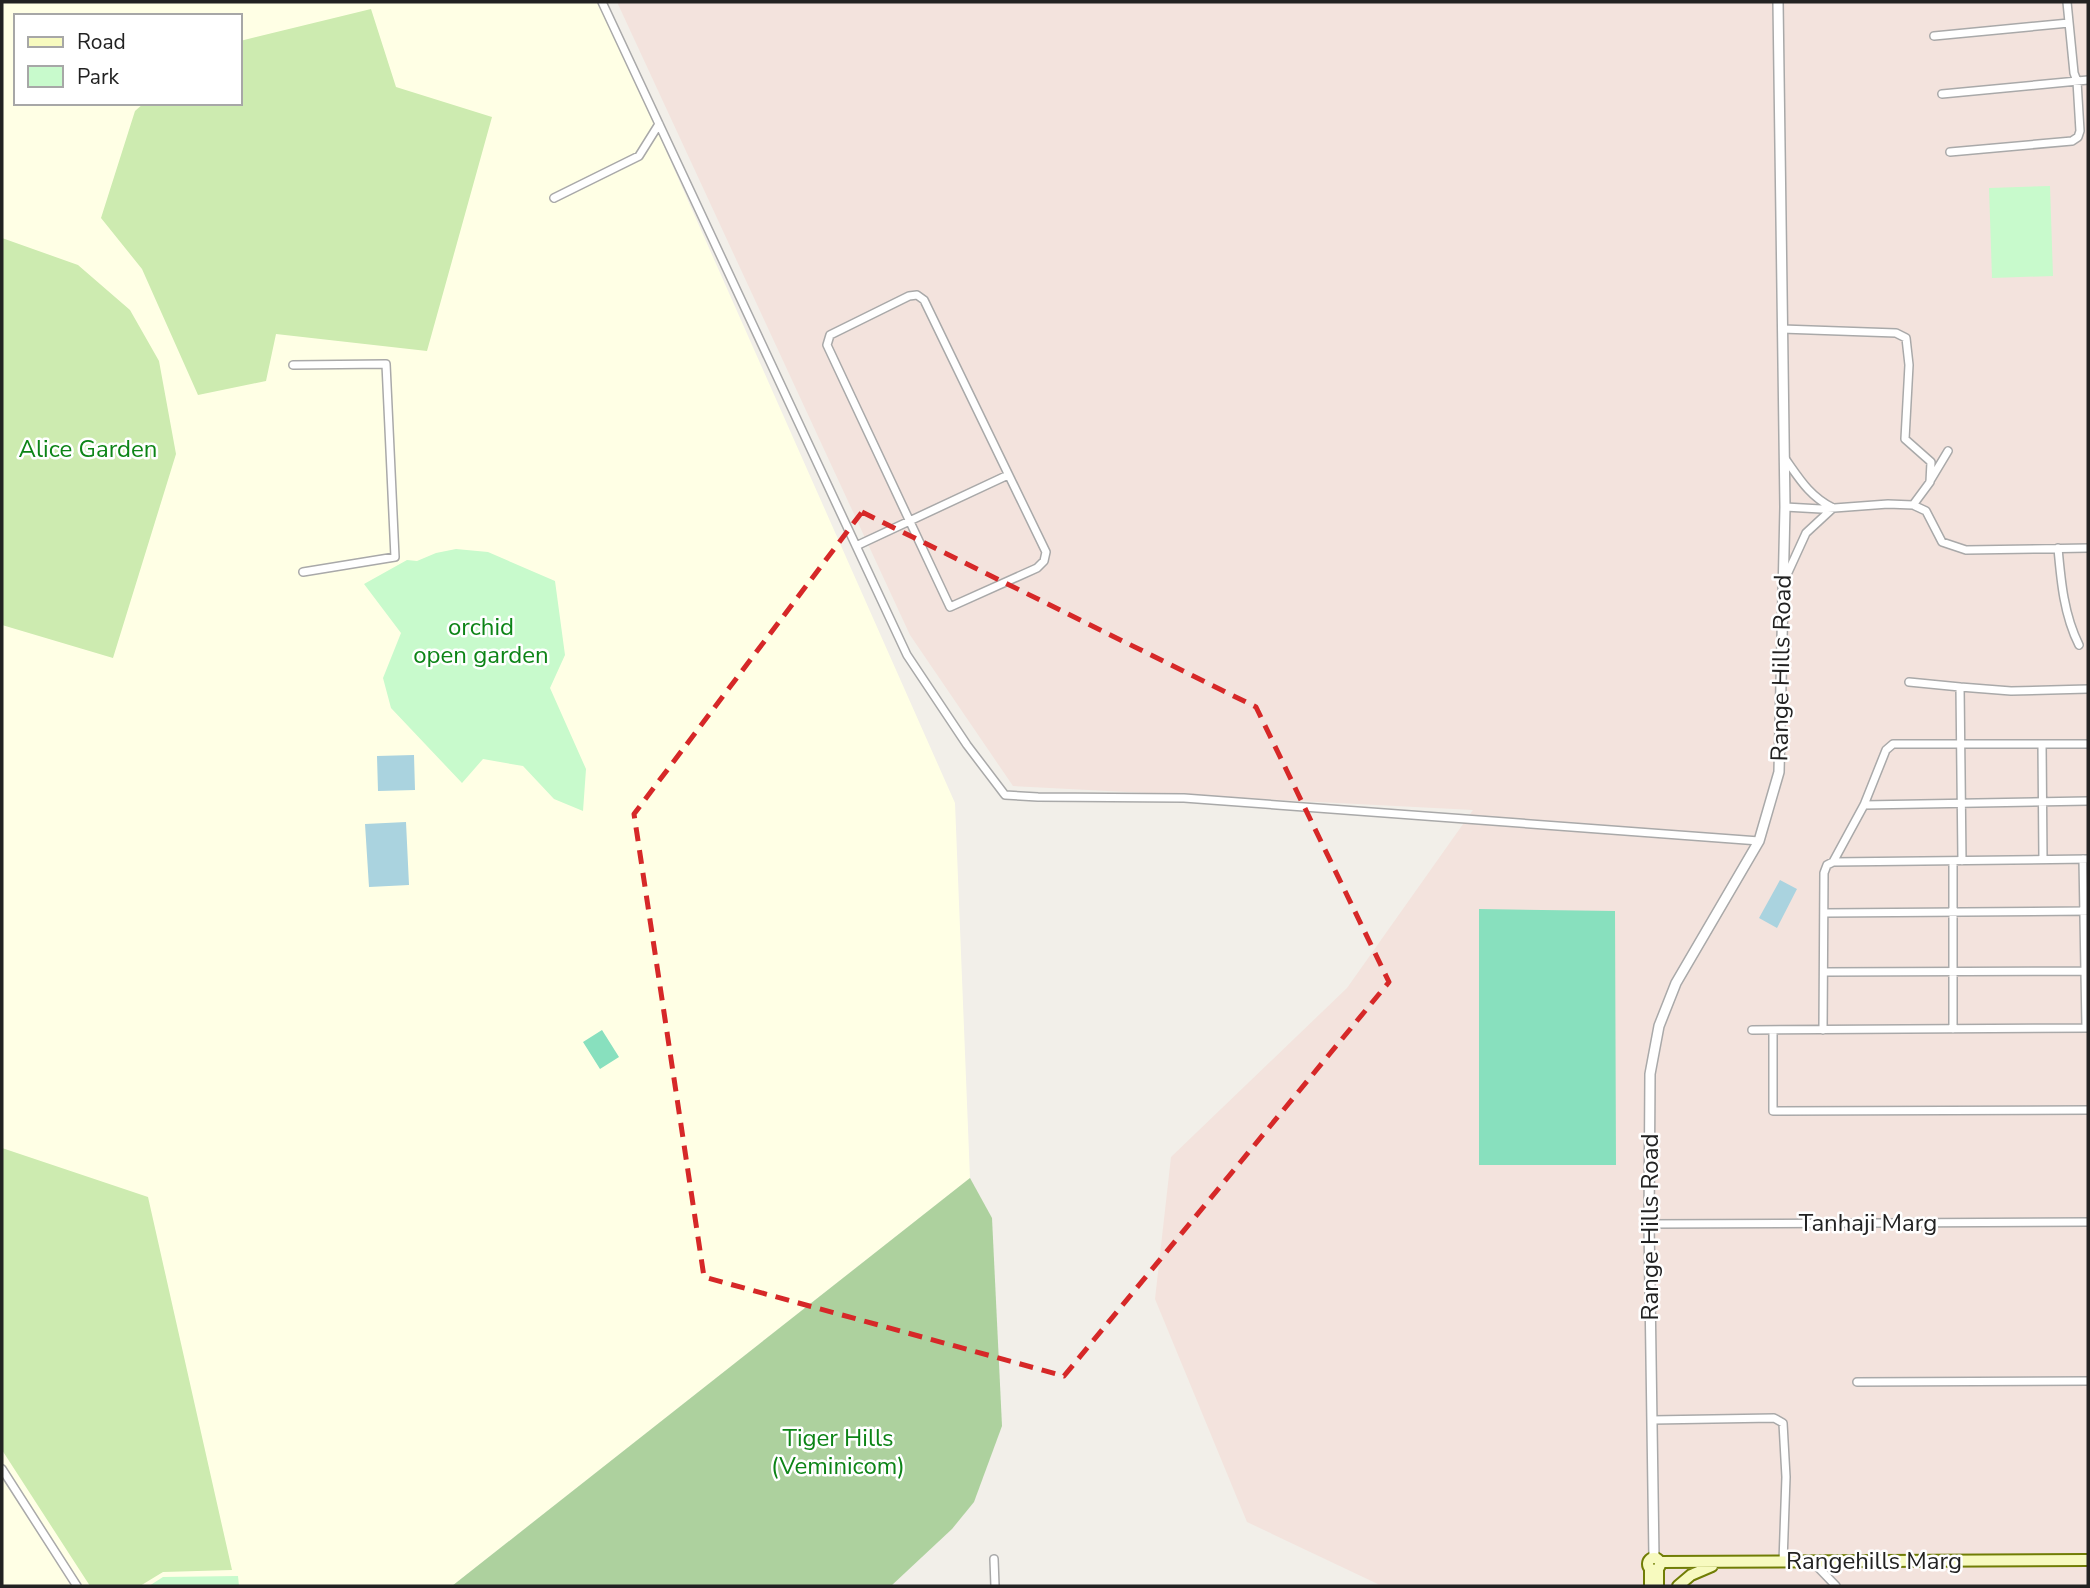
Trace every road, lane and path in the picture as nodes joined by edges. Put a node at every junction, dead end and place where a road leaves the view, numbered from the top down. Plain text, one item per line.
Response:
1 (602, 2) edge
2 (1778, 2) edge
3 (2067, 2) edge
4 (2069, 23) junction
5 (1934, 36) dead end
6 (2088, 80) edge
7 (2077, 81) junction
8 (1942, 94) dead end
9 (659, 124) junction
10 (1950, 152) dead end
11 (554, 198) dead end
12 (1782, 329) junction
13 (293, 365) dead end
14 (1948, 451) dead end
15 (1784, 456) junction
16 (1008, 475) junction
17 (1930, 482) junction
18 (1913, 505) junction
19 (1785, 507) junction
20 (1833, 508) junction
21 (909, 521) junction
22 (856, 545) junction
23 (2058, 548) junction
24 (2088, 548) edge
25 (303, 572) dead end
26 (1783, 583) junction
27 (2079, 645) dead end
28 (1909, 682) dead end
29 (1960, 687) junction
30 (2088, 689) edge
31 (1961, 743) junction
32 (2042, 744) junction
33 (2088, 744) edge
34 (2042, 801) junction
35 (2088, 801) edge
36 (1961, 802) junction
37 (1864, 805) junction
38 (1759, 841) junction
39 (2043, 859) junction
40 (2086, 859) edge
41 (1957, 861) junction
42 (1833, 862) junction
43 (2086, 911) edge
44 (1953, 912) junction
45 (1825, 913) junction
46 (2087, 971) edge
47 (1824, 972) junction
48 (1953, 972) junction
49 (2087, 1028) edge
50 (1953, 1029) junction
51 (1752, 1030) dead end
52 (1773, 1030) junction
53 (1824, 1030) junction
54 (2088, 1110) edge
55 (2088, 1222) edge
56 (1649, 1224) junction
57 (2088, 1381) edge
58 (1857, 1382) dead end
59 (1652, 1419) junction
60 (2, 1469) edge
61 (994, 1559) dead end
62 (2088, 1560) edge
63 (1721, 1562) junction
64 (1783, 1562) junction
65 (1813, 1562) junction
66 (1655, 1564) junction
67 (77, 1586) edge
68 (995, 1586) edge
69 (1650, 1586) edge
70 (1658, 1586) edge
71 (1678, 1586) edge
72 (1836, 1586) edge

1 - 9 street
2 - 12 street, Range Hills Road
3 - 4 street
4 - 5 street
4 - 7 street
6 - 7 street
7 - 8 street
7 - 10 street
9 - 11 street
9 - 22 street
12 - 15 street, Range Hills Road
12 - 17 street
13 - 25 street
14 - 17 street
15 - 19 street, Range Hills Road
15 - 20 street
16 - 21 street
16 - 21 street
16 - 21 street
17 - 18 street
18 - 20 street
18 - 23 street
19 - 20 street
19 - 26 street, Range Hills Road
20 - 26 street
21 - 22 street
22 - 38 street
23 - 24 street
23 - 27 street
26 - 38 street, Range Hills Road
28 - 29 street
29 - 30 street
29 - 31 street
31 - 32 street
31 - 36 street
31 - 37 street
32 - 33 street
32 - 34 street
34 - 35 street
34 - 36 street
34 - 39 street
36 - 37 street
36 - 41 street
37 - 42 street
38 - 56 street, Range Hills Road
39 - 40 street
39 - 41 street
40 - 43 street
41 - 42 street
41 - 44 street
42 - 45 street
43 - 44 street
43 - 46 street
44 - 45 street
44 - 48 street
45 - 47 street
46 - 48 street
46 - 49 street
47 - 48 street
47 - 53 street
48 - 50 street
49 - 50 street
50 - 53 street
51 - 52 street
52 - 53 street
52 - 54 street
55 - 56 street, Tanhaji Marg
56 - 59 street, Range Hills Road
57 - 58 street
59 - 64 street
59 - 66 street, Range Hills Road
60 - 67 street
61 - 68 street
62 - 65 main road, Rangehills Marg
63 - 64 main road, Rangehills Marg
63 - 66 main road, Rangehills Marg
63 - 71 main road
64 - 65 main road, Rangehills Marg
65 - 72 street
66 - 69 main road
66 - 70 main road, Range Hills Road

